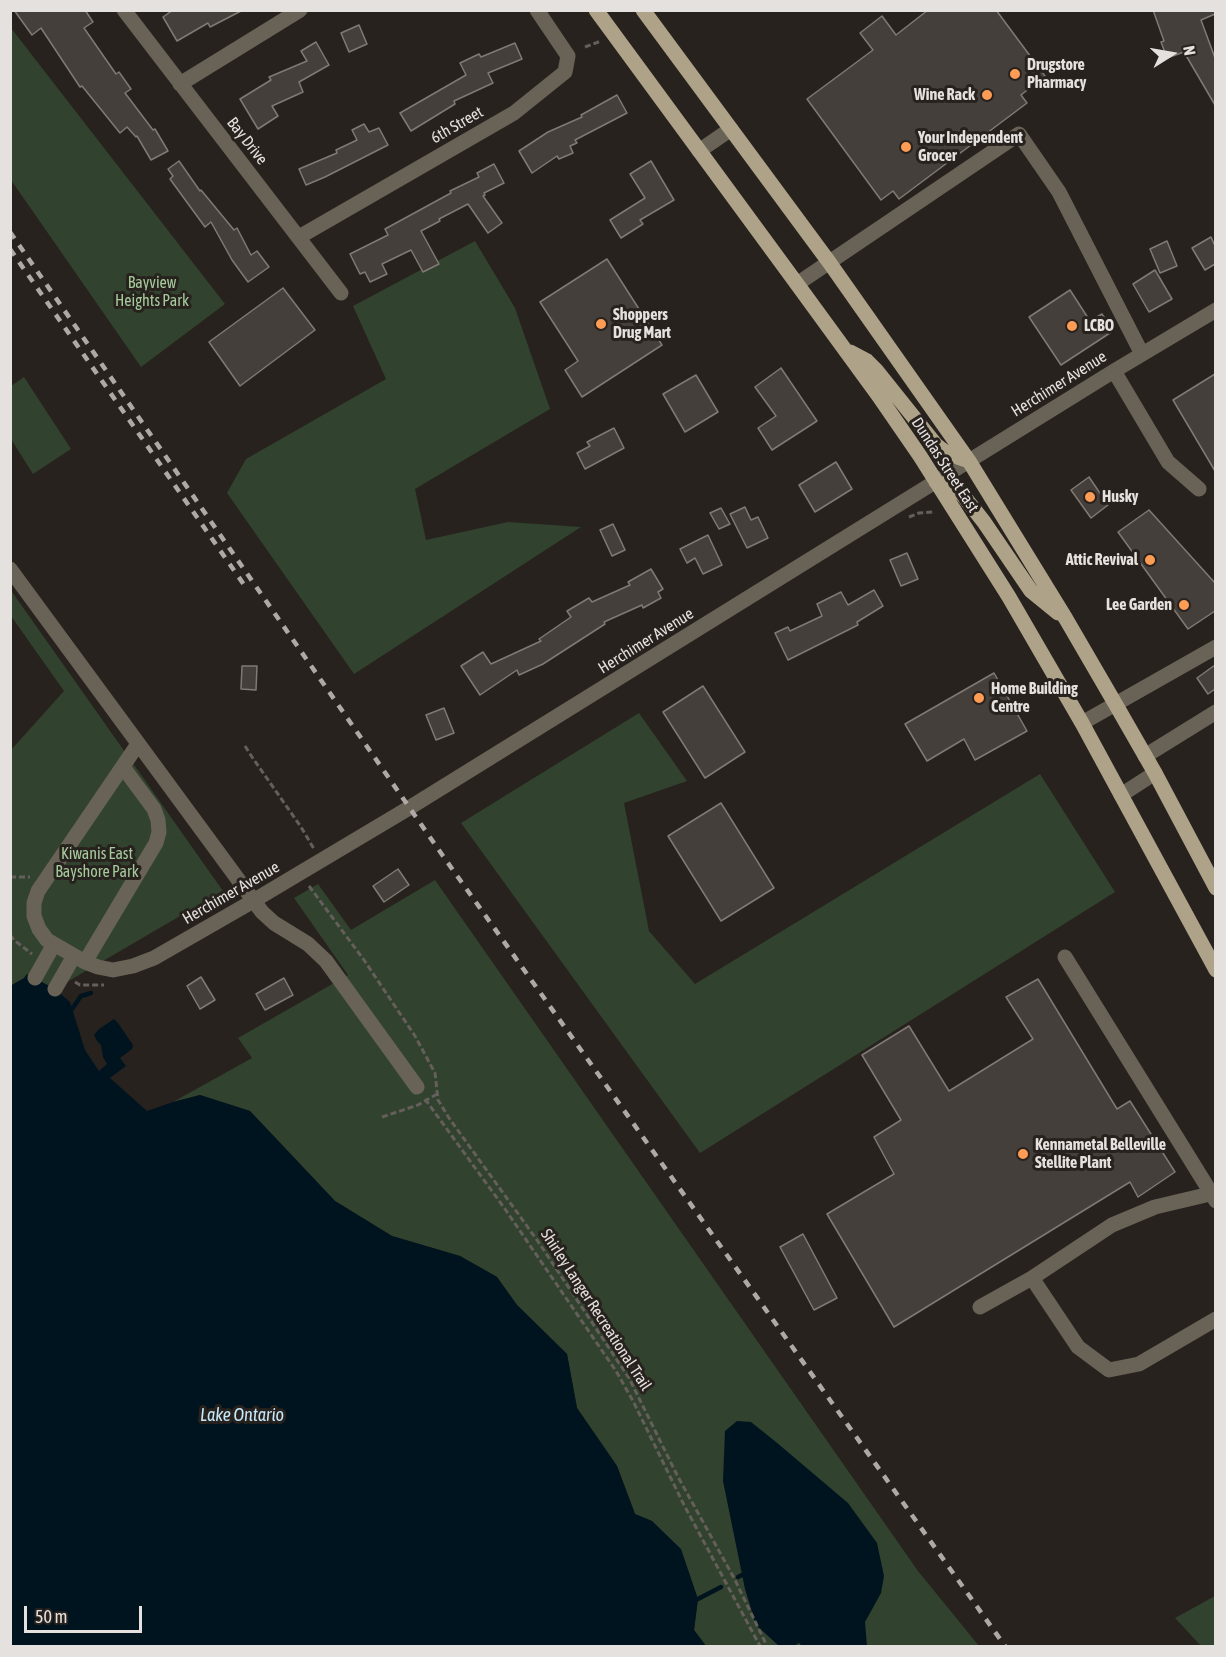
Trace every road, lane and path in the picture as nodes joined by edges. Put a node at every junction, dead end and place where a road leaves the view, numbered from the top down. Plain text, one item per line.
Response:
1 (124, 10) edge
2 (300, 10) edge
3 (537, 10) edge
4 (596, 10) edge
5 (643, 10) edge
6 (180, 84) junction
7 (731, 129) junction
8 (699, 151) junction
9 (299, 237) junction
10 (829, 262) junction
11 (797, 284) junction
12 (341, 293) dead end
13 (1215, 310) edge
14 (845, 349) junction
15 (1142, 354) junction
16 (1114, 371) junction
17 (969, 462) junction
18 (936, 482) junction
19 (1199, 489) dead end
20 (10, 569) edge
21 (1066, 619) junction
22 (1215, 646) edge
23 (1116, 705) junction
24 (1215, 712) edge
25 (1082, 723) junction
26 (138, 744) junction
27 (246, 746) dead end
28 (1145, 756) junction
29 (123, 767) junction
30 (1155, 773) junction
31 (1121, 795) junction
32 (320, 861) junction
33 (308, 885) dead end
34 (1215, 888) edge
35 (254, 901) junction
36 (10, 935) edge
37 (54, 944) junction
38 (35, 957) dead end
39 (1065, 957) dead end
40 (80, 959) junction
41 (1214, 962) edge
42 (35, 978) dead end
43 (55, 989) dead end
44 (417, 1087) joint
45 (437, 1094) junction
46 (427, 1101) junction
47 (382, 1117) dead end
48 (1213, 1198) edge
49 (1032, 1278) junction
50 (980, 1307) dead end
51 (1215, 1319) edge
52 (760, 1647) edge
53 (767, 1647) edge

1 - 6 street, Bay Drive
2 - 6 street
3 - 9 street, 6th Street
4 - 8 main road, Dundas Street East
5 - 7 main road, Dundas Street East
6 - 9 street, Bay Drive
7 - 8 street
7 - 10 main road, Dundas Street East
8 - 11 main road, Dundas Street East
9 - 12 street, Bay Drive
10 - 11 street
10 - 15 street
10 - 17 main road, Dundas Street East
11 - 14 main road, Dundas Street East
13 - 15 street, Herchimer Avenue
14 - 17 main road
14 - 18 main road, Dundas Street East
15 - 16 street, Herchimer Avenue
16 - 17 street, Herchimer Avenue
16 - 19 street
17 - 18 street, Herchimer Avenue
17 - 21 main road, Dundas Street East
18 - 21 main road
18 - 25 main road, Dundas Street East
18 - 32 street, Herchimer Avenue
20 - 26 street
21 - 23 main road, Dundas Street East
22 - 23 street
23 - 25 street
23 - 28 main road, Dundas Street East
24 - 28 street
25 - 31 main road, Dundas Street East
26 - 29 street
26 - 35 street
27 - 32 path
28 - 30 main road, Dundas Street East
29 - 37 street
29 - 40 street
30 - 31 street
30 - 34 main road, Dundas Street East
31 - 41 main road, Dundas Street East
32 - 35 street, Herchimer Avenue
33 - 45 path, Shirley Langer Recreational Trail
35 - 40 street, Herchimer Avenue
35 - 44 street
36 - 38 path
37 - 40 street, Herchimer Avenue
37 - 42 street
39 - 48 street
40 - 43 street
44 - 46 path
45 - 46 path
45 - 53 path, Shirley Langer Recreational Trail
46 - 47 path
46 - 52 path
48 - 49 street
49 - 50 street
49 - 51 street

